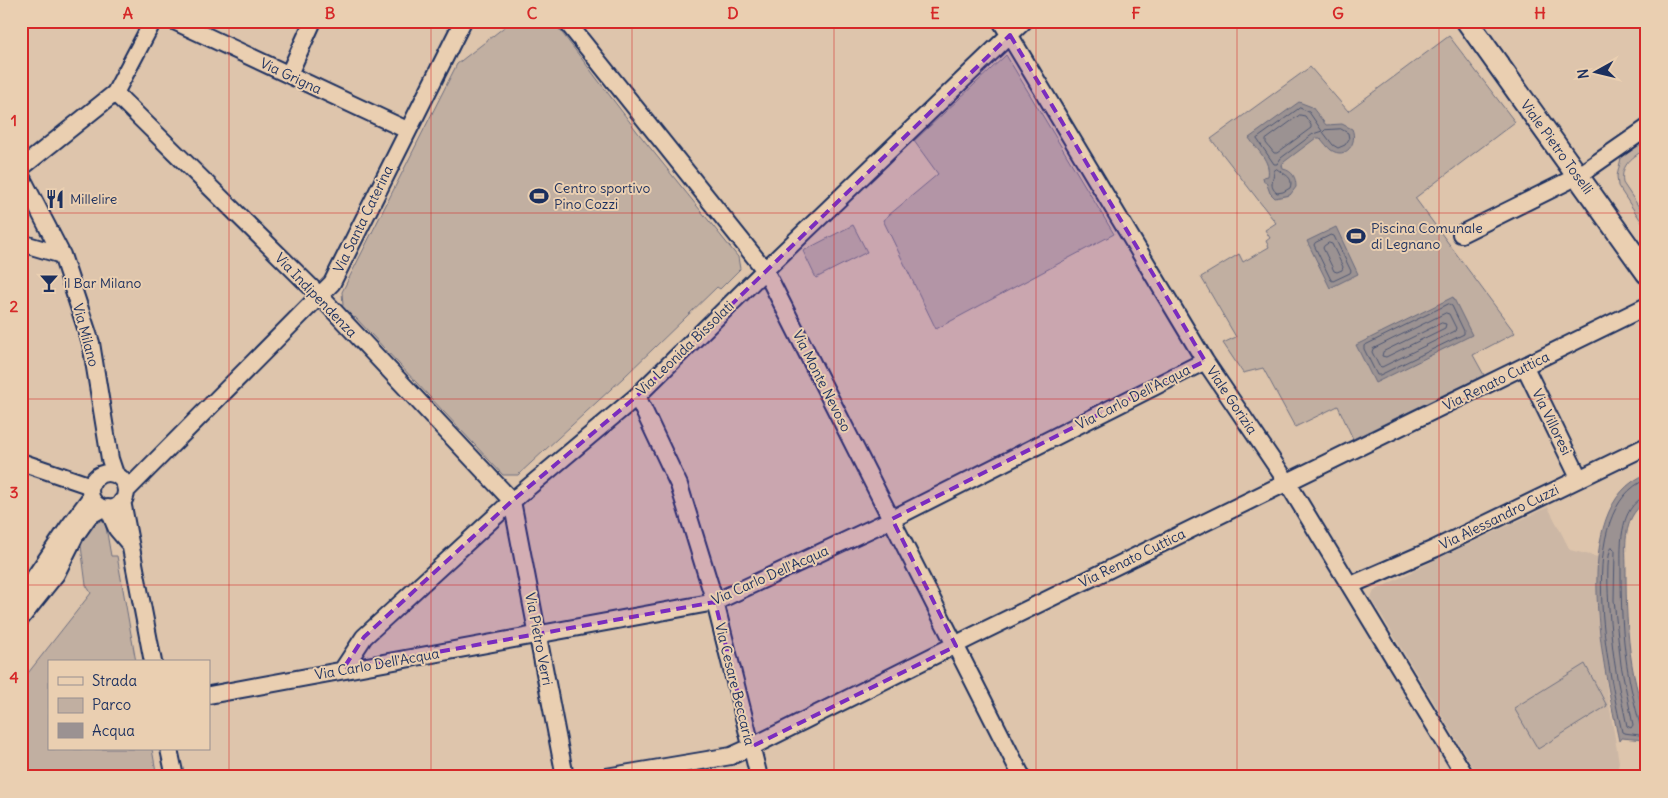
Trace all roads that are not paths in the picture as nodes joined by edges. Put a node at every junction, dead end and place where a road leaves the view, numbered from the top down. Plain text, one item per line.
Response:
1 (153, 21) edge
2 (174, 21) edge
3 (313, 21) edge
4 (463, 21) edge
5 (566, 21) edge
6 (1001, 21) edge
7 (1024, 21) edge
8 (1466, 21) edge
9 (1010, 35) junction
10 (289, 74) junction
11 (115, 94) junction
12 (1647, 128) edge
13 (407, 130) junction
14 (21, 168) edge
15 (21, 176) edge
16 (1578, 176) junction
17 (1461, 234) dead end
18 (21, 243) edge
19 (62, 254) junction
20 (765, 270) junction
21 (1647, 273) edge
22 (319, 296) junction
23 (1647, 306) edge
24 (1206, 361) junction
25 (1526, 367) junction
26 (637, 396) junction
27 (1647, 446) edge
28 (21, 462) edge
29 (1579, 478) junction
30 (1287, 482) junction
31 (109, 493) junction
32 (512, 501) junction
33 (892, 520) junction
34 (1351, 584) junction
35 (21, 597) edge
36 (715, 602) junction
37 (21, 618) edge
38 (538, 635) junction
39 (956, 646) junction
40 (153, 660) edge
41 (343, 669) junction
42 (210, 695) edge
43 (751, 747) junction
44 (169, 750) edge
45 (175, 777) edge
46 (565, 777) edge
47 (606, 777) edge
48 (759, 777) edge
49 (1022, 777) edge
50 (1466, 777) edge

1 - 11 street
2 - 10 street, Via Grigna
3 - 10 street
4 - 13 street, Via Santa Caterina
5 - 20 street, Via Monte Nevoso
6 - 9 street, Viale Gorizia
7 - 9 street, Via Leonida Bissolati
8 - 16 main road, Viale Pietro Toselli
9 - 20 street, Via Leonida Bissolati
9 - 24 street, Viale Gorizia
10 - 13 street, Via Grigna
11 - 14 street
11 - 22 street, Via Indipendenza
12 - 16 street
13 - 22 street, Via Santa Caterina
15 - 19 street, Via Milano
16 - 17 street
16 - 21 main road, Viale Pietro Toselli
18 - 19 street
19 - 31 street, Via Milano
20 - 26 street, Via Leonida Bissolati
20 - 33 street, Via Monte Nevoso
22 - 31 street, Via Santa Caterina
22 - 32 street, Via Indipendenza
23 - 25 street, Via Renato Cuttica
24 - 30 street, Viale Gorizia
24 - 33 street, Via Carlo Dell'Acqua
25 - 29 street, Via Villoresi
25 - 30 street, Via Renato Cuttica
26 - 32 street, Via Leonida Bissolati
26 - 36 street, Via Cesare Beccaria
27 - 29 street, Via Alessandro Cuzzi
28 - 31 street
29 - 34 street, Via Alessandro Cuzzi
30 - 34 street, Viale Gorizia
30 - 39 street, Via Renato Cuttica
31 - 35 street
31 - 37 street
31 - 40 street, Via Milano
32 - 38 street, Via Pietro Verri
32 - 41 street, Via Leonida Bissolati
33 - 36 street, Via Carlo Dell'Acqua
33 - 39 street, Via Monte Nevoso
34 - 50 street, Viale Gorizia
36 - 38 street, Via Carlo Dell'Acqua
36 - 43 street, Via Cesare Beccaria
38 - 41 street, Via Carlo Dell'Acqua
38 - 46 street, Via Pietro Verri
39 - 43 street, Via Renato Cuttica
39 - 49 street, Via Monte Nevoso
41 - 42 street, Via Carlo Dell'Acqua
43 - 47 street, Via Renato Cuttica
43 - 48 street, Via Cesare Beccaria
44 - 45 street

